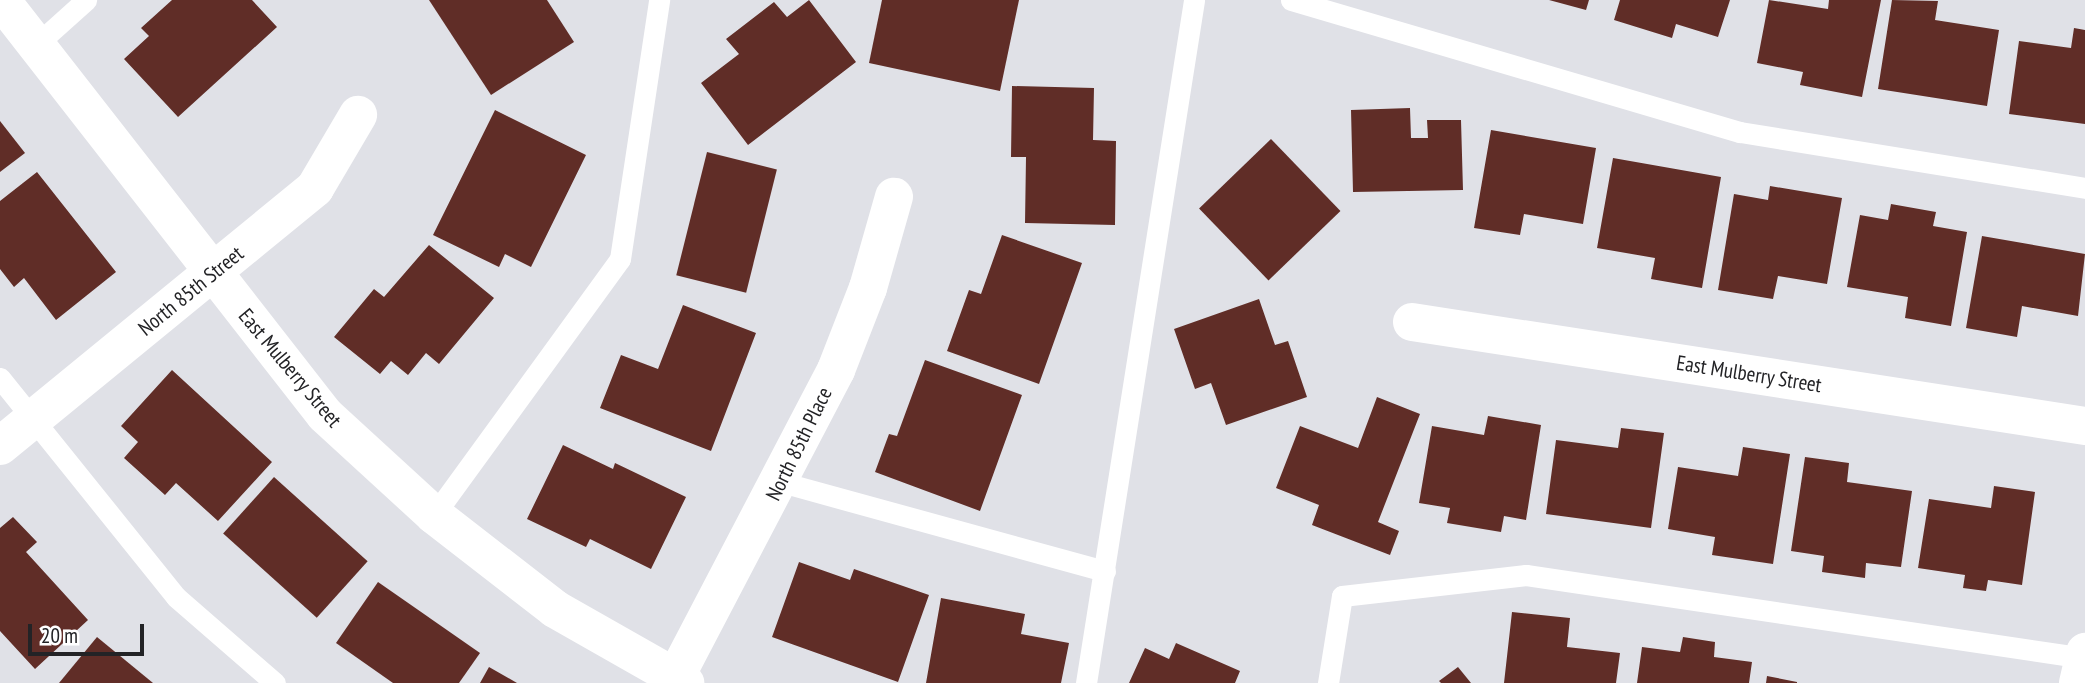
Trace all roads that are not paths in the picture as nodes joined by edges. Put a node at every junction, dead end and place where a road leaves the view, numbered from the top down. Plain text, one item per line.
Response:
1 (1, 0) edge
2 (86, 0) edge
3 (659, 0) edge
4 (1194, 0) edge
5 (1291, 0) edge
6 (37, 44) junction
7 (358, 115) dead end
8 (2085, 188) edge
9 (894, 197) dead end
10 (213, 274) junction
11 (1412, 321) dead end
12 (0, 378) edge
13 (32, 420) junction
14 (2085, 426) edge
15 (0, 446) edge
16 (780, 482) junction
17 (434, 515) junction
18 (1105, 571) junction
19 (2083, 663) edge
20 (680, 681) edge
21 (275, 683) edge
22 (1086, 683) edge
23 (1328, 683) edge

1 - 6 street, East Mulberry Street
2 - 6 lane
3 - 17 lane
4 - 18 lane
5 - 8 lane
6 - 10 street, East Mulberry Street
7 - 10 street, North 85th Street
9 - 16 street, North 85th Place
10 - 13 street, North 85th Street
10 - 17 street, East Mulberry Street
11 - 14 street, East Mulberry Street
12 - 13 lane
13 - 15 street, North 85th Street
13 - 21 lane
16 - 18 lane
16 - 20 street, North 85th Place
17 - 20 street, East Mulberry Street
18 - 22 lane
19 - 23 lane

